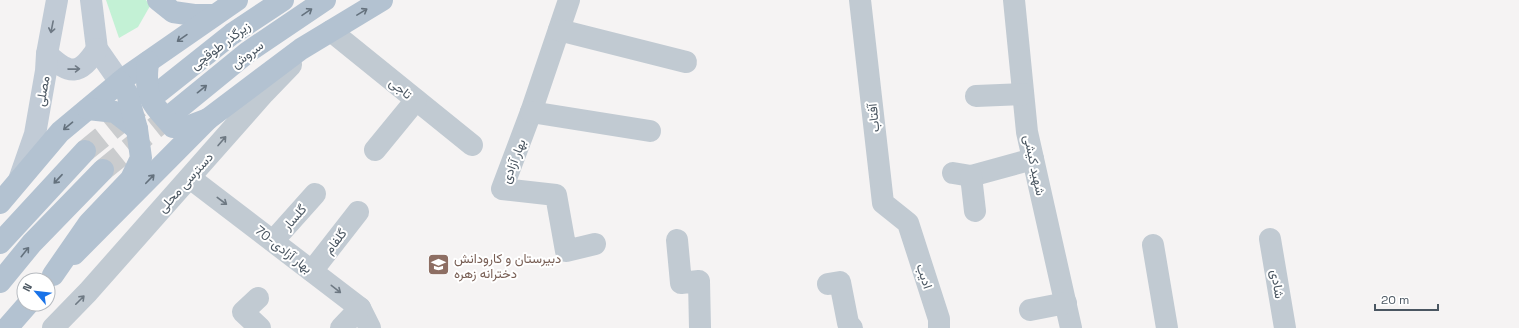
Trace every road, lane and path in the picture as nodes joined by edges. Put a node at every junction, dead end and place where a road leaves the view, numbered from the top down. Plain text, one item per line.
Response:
1 (57, 0) edge
2 (91, 0) edge
3 (158, 0) edge
4 (237, 0) edge
5 (283, 0) edge
6 (325, 0) edge
7 (382, 0) edge
8 (569, 0) edge
9 (860, 0) edge
10 (1014, 0) edge
11 (214, 15) junction
12 (559, 30) junction
13 (325, 34) junction
14 (97, 49) junction
15 (46, 54) junction
16 (148, 62) junction
17 (686, 62) dead end
18 (120, 82) junction
19 (159, 92) tunnel mouth
20 (1024, 94) junction
21 (976, 96) dead end
22 (416, 100) junction
23 (88, 109) junction
24 (531, 112) junction
25 (172, 114) tunnel mouth
26 (208, 119) junction
27 (137, 129) junction
28 (650, 131) dead end
29 (472, 145) dead end
30 (375, 150) dead end
31 (85, 151) tunnel mouth
32 (1033, 159) junction
33 (103, 170) tunnel mouth
34 (190, 178) junction
35 (20, 180) junction
36 (315, 194) dead end
37 (0, 203) edge
38 (975, 210) dead end
39 (358, 212) dead end
40 (908, 223) joint
41 (1270, 239) dead end
42 (677, 240) dead end
43 (273, 241) junction
44 (0, 243) edge
45 (595, 244) dead end
46 (1153, 245) dead end
47 (312, 271) junction
48 (54, 272) edge
49 (56, 272) edge
50 (0, 282) edge
51 (828, 284) dead end
52 (258, 298) dead end
53 (1066, 303) junction
54 (360, 308) junction
55 (1030, 310) dead end
56 (21, 312) edge
57 (7, 328) edge
58 (53, 328) edge
59 (260, 328) edge
60 (341, 328) edge
61 (370, 328) edge
62 (700, 328) edge
63 (852, 328) edge
64 (939, 328) edge
65 (1071, 328) edge
66 (1167, 328) edge
67 (1285, 328) edge

1 -> 15 main road, مصلی
2 - 14 main road
3 - 11 main road
4 - 11 main road
5 - 19 main road, زیرگذر طوقچی
25 -> 6 main road, سروش
13 -> 7 main road
8 - 12 street, بهار آزادی
9 - 40 street, آفتاب
10 - 20 street, شهید کیشی
11 -> 16 main road
12 - 17 street
12 - 24 street, بهار آزادی
13 - 22 street, تاجی
13 - 26 main road
34 -> 13 street, دسترسی محلی
15 -> 14 main road
14 - 18 main road
15 - 35 main road, مصلی
16 - 18 main road
16 - 26 main road, bridge
18 - 23 main road
18 - 27 main road, bridge
20 - 21 street
20 - 32 street, شهید کیشی
22 - 29 street, تاجی
22 - 30 street
23 - 27 main road, bridge
23 -> 35 main road
24 - 28 street
24 - 45 street, بهار آزادی
49 -> 26 main road
27 - 48 main road, bridge
31 -> 44 main road
32 - 38 street
32 - 53 street, شهید کیشی
50 -> 33 main road
34 -> 43 street, 70-بهار آزادی
58 -> 34 street, دسترسی محلی
35 - 37 main road
36 - 43 street, گلسار
39 - 47 street, گلفام
40 - 64 street, ادیب
41 - 67 street, شادی
42 - 62 street
43 - 47 street, 70-بهار آزادی
46 - 66 street
47 -> 54 street, 70-بهار آزادی
51 - 63 street
52 - 59 street
53 - 55 street
53 - 65 street, شهید کیشی
54 - 60 street
54 - 61 street, 70-بهار آزادی
56 - 57 main road

